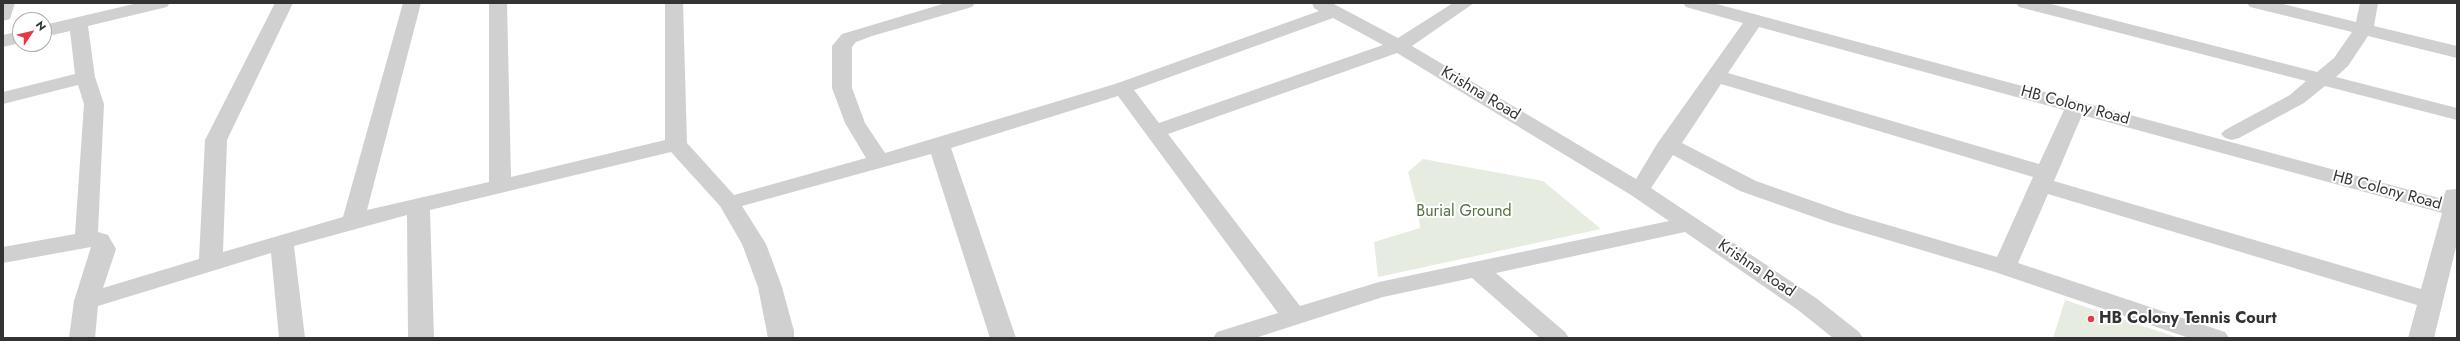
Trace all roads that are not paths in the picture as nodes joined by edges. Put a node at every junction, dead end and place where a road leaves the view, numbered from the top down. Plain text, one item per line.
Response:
1 (6, 3) edge
2 (162, 3) edge
3 (284, 3) edge
4 (412, 3) edge
5 (498, 3) edge
6 (674, 3) edge
7 (966, 3) edge
8 (1465, 3) edge
9 (1692, 3) edge
10 (2025, 3) edge
11 (2256, 3) edge
12 (2369, 3) edge
13 (1732, 6) edge
14 (1325, 7) edge
15 (3, 15) edge
16 (1754, 20) junction
17 (78, 23) junction
18 (2364, 28) junction
19 (52, 30) edge
20 (1399, 46) junction
21 (2457, 52) edge
22 (1715, 76) junction
23 (86, 78) junction
24 (2321, 79) junction
25 (1122, 88) junction
26 (3, 98) edge
27 (2076, 106) junction
28 (2457, 114) edge
29 (1156, 131) junction
30 (2232, 134) junction
31 (676, 144) junction
32 (1668, 144) junction
33 (939, 145) junction
34 (879, 161) junction
35 (2043, 179) junction
36 (500, 186) junction
37 (1639, 190) junction
38 (2455, 202) edge
39 (729, 203) junction
40 (418, 206) junction
41 (353, 221) junction
42 (1689, 224) junction
43 (86, 239) junction
44 (282, 242) junction
45 (3, 255) edge
46 (211, 264) junction
47 (2004, 267) junction
48 (1475, 268) junction
49 (86, 301) junction
50 (2432, 301) junction
51 (1294, 316) junction
52 (1264, 333) edge
53 (82, 338) edge
54 (292, 338) edge
55 (421, 338) edge
56 (781, 338) edge
57 (1003, 338) edge
58 (1226, 338) edge
59 (1556, 338) edge
60 (1850, 338) edge
61 (2216, 338) edge
62 (2421, 338) edge

1 - 15 street
2 - 17 street
3 - 46 street
4 - 41 street
5 - 36 street
6 - 31 street
7 - 34 street
8 - 20 street
9 - 13 street, HB Colony Road
10 - 24 street
11 - 18 street
12 - 18 street
13 - 16 street, HB Colony Road
13 - 30 street
14 - 20 street, Krishna Road
14 - 25 street
16 - 22 street
16 - 27 street, HB Colony Road
17 - 19 street
17 - 23 street
18 - 21 street
18 - 24 street
20 - 29 street
20 - 37 street, Krishna Road
22 - 32 street
22 - 35 street
23 - 26 street
23 - 43 street
24 - 28 street
24 - 30 street
25 - 29 street
25 - 33 street
27 - 35 street
27 - 38 street, HB Colony Road
29 - 51 street
30 - 38 street
31 - 36 street
31 - 39 street
32 - 37 street
32 - 47 street
33 - 34 street
33 - 57 street
34 - 39 street
35 - 47 street
35 - 50 street
36 - 40 street
37 - 42 street, Krishna Road
38 - 50 street
39 - 56 street
40 - 41 street
40 - 55 street
41 - 44 street
42 - 48 street
42 - 60 street, Krishna Road
43 - 45 street
43 - 49 street
44 - 46 street
44 - 54 street
46 - 49 street
47 - 61 street
48 - 51 street
48 - 59 street
49 - 53 street
50 - 62 street
51 - 52 street
52 - 58 street

